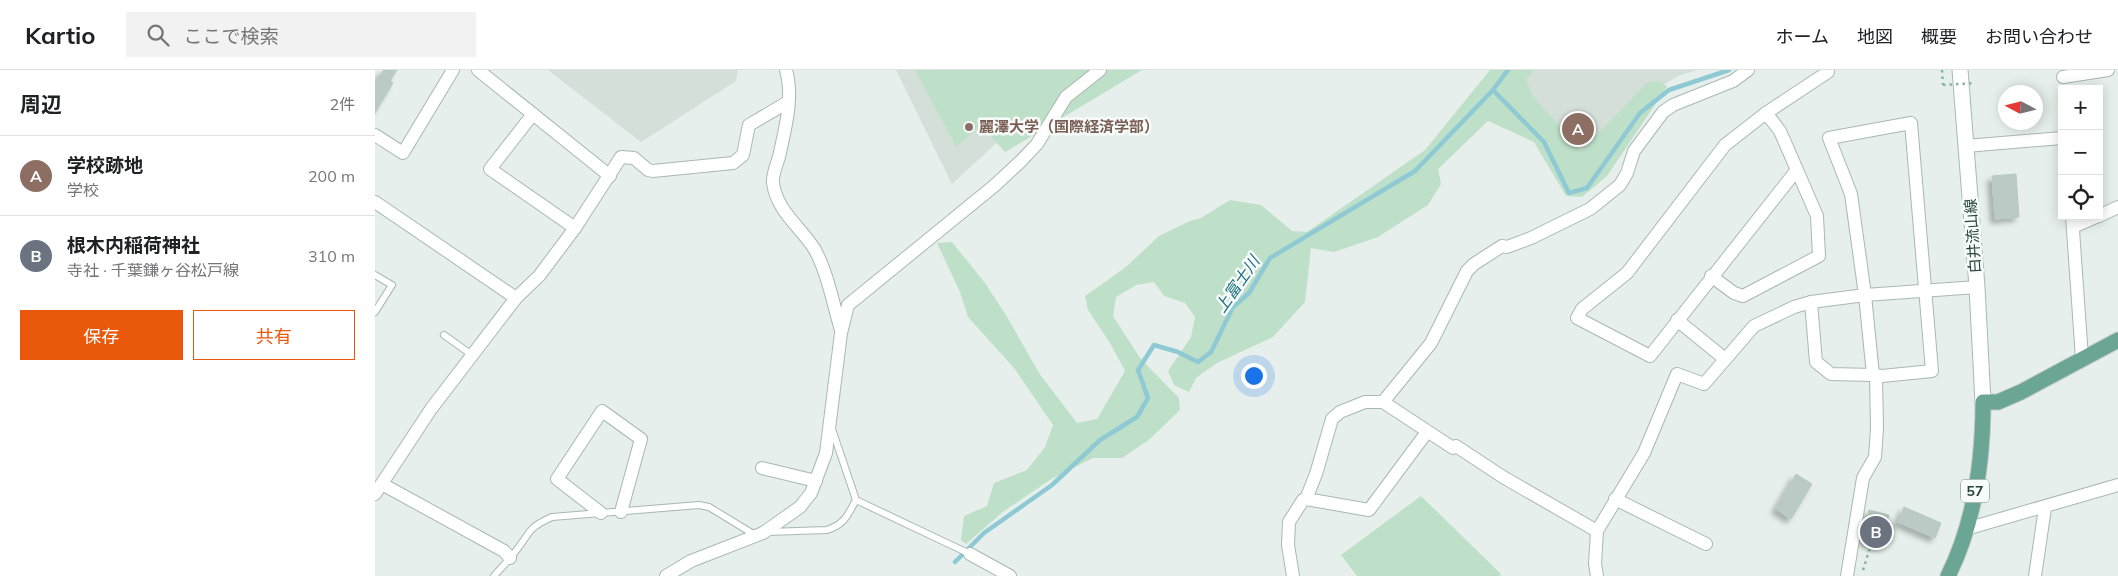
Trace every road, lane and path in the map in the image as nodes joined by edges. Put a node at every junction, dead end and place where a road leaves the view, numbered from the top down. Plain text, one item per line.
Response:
1 (453, 70) edge
2 (478, 70) edge
3 (786, 70) edge
4 (1100, 70) edge
5 (1748, 70) edge
6 (1827, 70) edge
7 (1942, 70) edge
8 (1960, 70) edge
9 (2108, 70) edge
10 (2063, 79) edge
11 (1975, 83) dead end
12 (788, 102) junction
13 (533, 114) junction
14 (1766, 114) junction
15 (375, 135) edge
16 (2058, 138) edge
17 (1966, 146) junction
18 (1796, 171) junction
19 (609, 176) junction
20 (375, 202) edge
21 (2118, 207) edge
22 (2103, 214) edge
23 (2073, 222) edge
24 (575, 228) junction
25 (375, 275) edge
26 (1711, 276) junction
27 (1977, 287) junction
28 (1925, 291) junction
29 (1865, 296) junction
30 (516, 298) junction
31 (1811, 302) junction
32 (375, 312) edge
33 (1677, 320) junction
34 (841, 333) junction
35 (444, 335) dead end
36 (2118, 340) edge
37 (471, 355) junction
38 (2082, 358) junction
39 (1725, 360) junction
40 (1874, 375) junction
41 (1383, 402) junction
42 (1983, 402) junction
43 (831, 425) junction
44 (1427, 432) junction
45 (762, 468) dead end
46 (816, 481) junction
47 (2118, 484) edge
48 (378, 489) edge
49 (1306, 499) junction
50 (1615, 499) junction
51 (857, 500) junction
52 (2045, 508) junction
53 (621, 512) junction
54 (601, 513) junction
55 (1966, 529) junction
56 (1597, 530) junction
57 (760, 534) junction
58 (1706, 544) dead end
59 (1870, 548) dead end
60 (970, 554) joint
61 (510, 558) junction
62 (494, 576) edge
63 (666, 576) edge
64 (1009, 576) edge
65 (1293, 576) edge
66 (1597, 576) edge
67 (1847, 576) edge
68 (1861, 576) edge
69 (1948, 576) edge
70 (2035, 576) edge

1 - 15 street
2 - 13 street
3 - 12 street
4 - 34 street
5 - 41 street
6 - 14 street
7 - 11 path, bridge
8 - 17 main road, 白井流山線
9 - 10 street
12 - 19 street
12 - 34 street
13 - 19 street
13 - 24 street
14 - 18 street
14 - 33 street
16 - 17 street
17 - 27 main road, 白井流山線
18 - 26 street
18 - 26 street
19 - 24 street
20 - 30 street
21 - 22 street
23 - 38 street
24 - 30 street
25 - 32 lane
26 - 33 street
27 - 28 street
27 - 42 main road, 白井流山線
28 - 29 street
28 - 29 street
28 - 40 street
29 - 31 street
29 - 40 street
30 - 37 street
31 - 39 street
31 - 40 street
33 - 39 street
34 - 43 street
35 - 37 lane
36 - 38 main road
37 - 48 street
38 - 42 main road
39 - 50 street
40 - 67 street
41 - 44 street
41 - 49 street
42 - 55 main road, 57
43 - 46 street
43 - 51 lane
44 - 49 street
44 - 56 street
45 - 46 street
46 - 57 street
47 - 52 street
48 - 61 street
49 - 65 street
50 - 56 street
50 - 58 street
51 - 57 lane
51 - 60 lane
52 - 55 street
52 - 70 street
53 - 54 lane
53 - 54 street
53 - 57 lane
54 - 61 lane
55 - 69 main road, 57
56 - 66 street
57 - 63 street
59 - 68 path
60 - 64 street
61 - 62 lane

